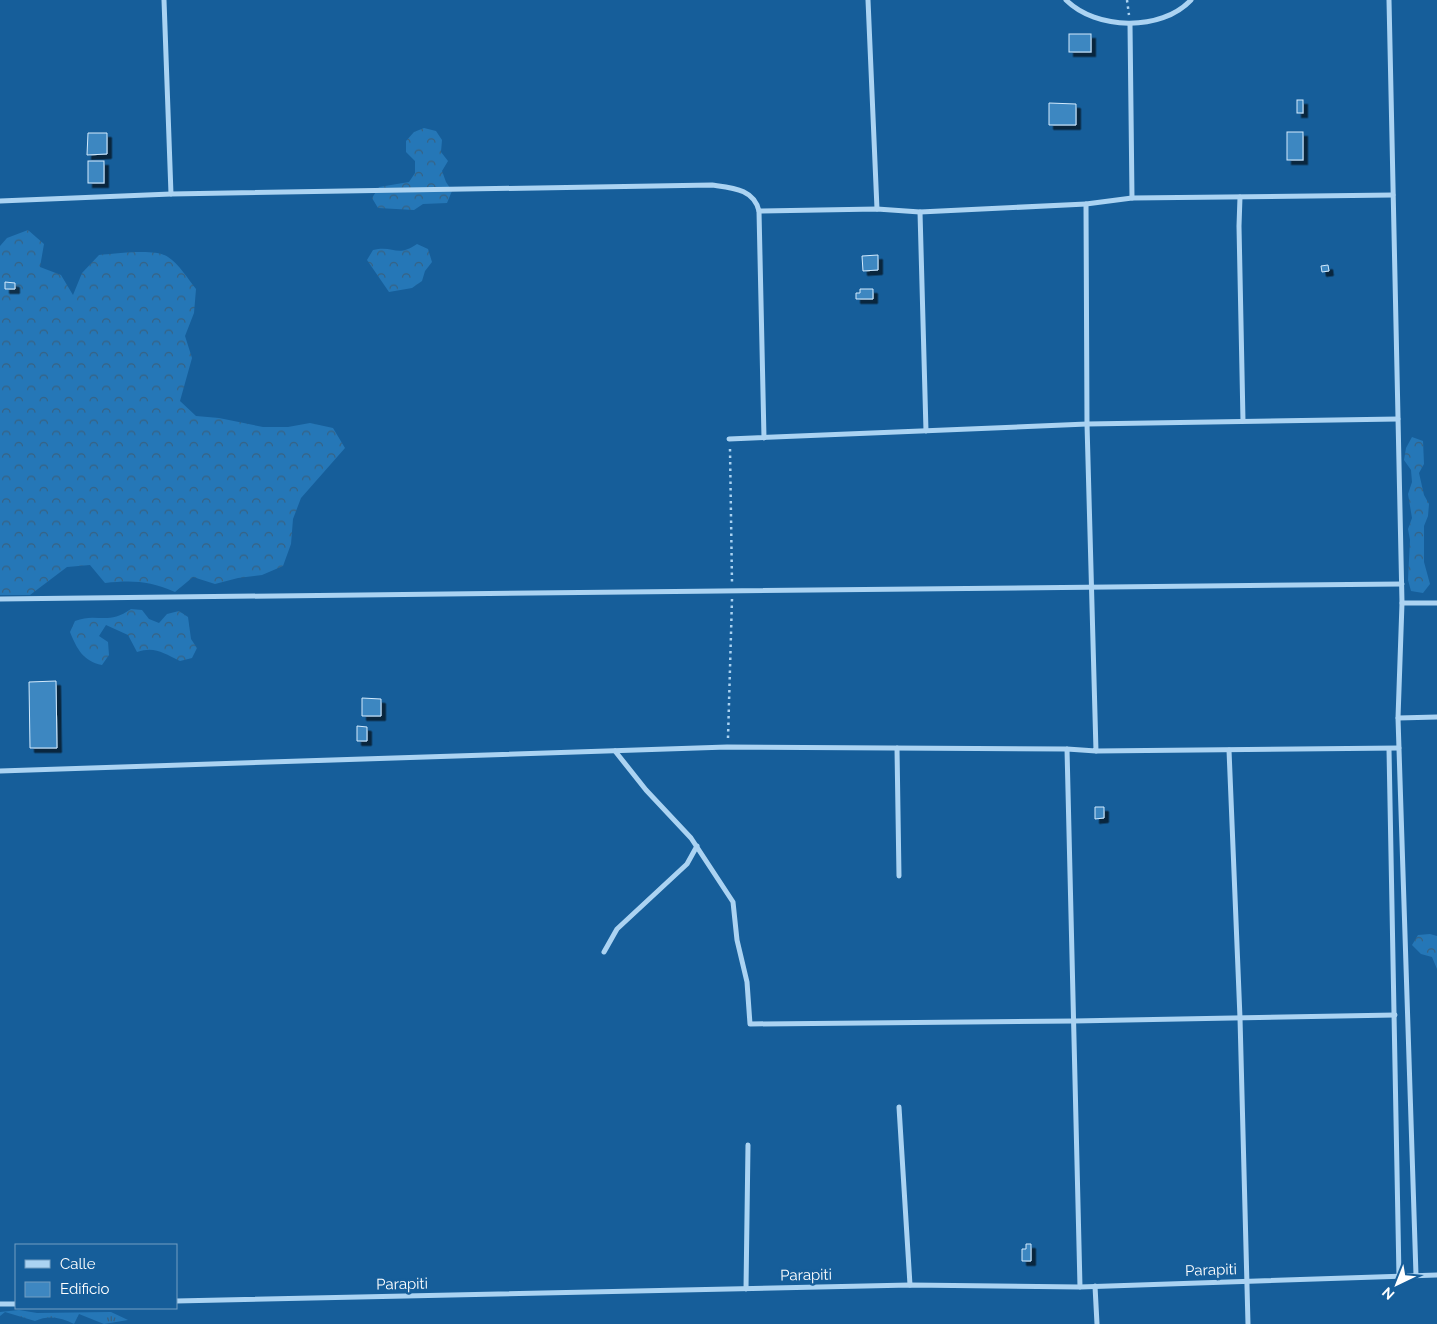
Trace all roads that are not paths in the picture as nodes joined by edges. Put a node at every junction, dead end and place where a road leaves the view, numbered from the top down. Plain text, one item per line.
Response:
1 (164, 0) edge
2 (868, 0) edge
3 (1066, 0) edge
4 (1191, 0) edge
5 (1389, 0) edge
6 (1130, 24) junction
7 (171, 194) junction
8 (1393, 195) junction
9 (1240, 197) junction
10 (1132, 198) junction
11 (0, 201) edge
12 (1086, 204) junction
13 (877, 209) junction
14 (759, 211) junction
15 (920, 212) junction
16 (1398, 419) junction
17 (1243, 422) junction
18 (1087, 424) junction
19 (926, 431) junction
20 (764, 438) junction
21 (729, 439) dead end
22 (1402, 584) junction
23 (1090, 589) junction
24 (0, 599) edge
25 (1402, 603) junction
26 (1437, 603) edge
27 (1437, 717) edge
28 (1398, 718) junction
29 (897, 748) junction
30 (1389, 748) junction
31 (1399, 748) junction
32 (1067, 749) junction
33 (1229, 750) junction
34 (615, 751) junction
35 (1096, 751) junction
36 (0, 771) edge
37 (697, 846) junction
38 (900, 876) dead end
39 (604, 952) dead end
40 (1395, 1015) junction
41 (1240, 1018) junction
42 (1074, 1021) junction
43 (899, 1107) dead end
44 (748, 1145) dead end
45 (1416, 1275) junction
46 (1437, 1275) edge
47 (1399, 1277) junction
48 (1248, 1282) junction
49 (910, 1285) junction
50 (1095, 1286) junction
51 (1080, 1287) junction
52 (746, 1289) junction
53 (178, 1301) edge
54 (0, 1304) edge
55 (15, 1304) edge
56 (1096, 1324) edge
57 (1248, 1324) edge

1 - 7 street
2 - 13 street
3 - 6 street
4 - 6 street
5 - 8 street
6 - 10 street
7 - 11 street
7 - 14 street
8 - 9 street
8 - 16 street
9 - 10 street
9 - 17 street
10 - 12 street
12 - 15 street
12 - 18 street
13 - 14 street
13 - 15 street
14 - 20 street
15 - 19 street
16 - 17 street
16 - 22 street
17 - 18 street
18 - 19 street
18 - 23 street
19 - 20 street
20 - 21 street
22 - 23 street
22 - 25 street
23 - 24 street
23 - 35 street
25 - 26 street
25 - 28 street
27 - 28 street
28 - 31 street
29 - 32 street
29 - 34 street
29 - 38 street
30 - 31 street
30 - 33 street
30 - 40 street
31 - 45 street
32 - 35 street
32 - 42 street
33 - 35 street
33 - 41 street
34 - 36 street
34 - 37 street
37 - 39 street
37 - 42 street
40 - 41 street
40 - 47 street
41 - 42 street
41 - 48 street
42 - 51 street
43 - 49 street
44 - 52 street
45 - 46 street, Parapiti
45 - 47 street, Parapiti
47 - 48 street, Parapiti
48 - 50 street, Parapiti
48 - 57 street
49 - 51 street, Parapiti
49 - 52 street, Parapiti
50 - 51 street, Parapiti
50 - 56 street
52 - 53 street, Parapiti
54 - 55 street

